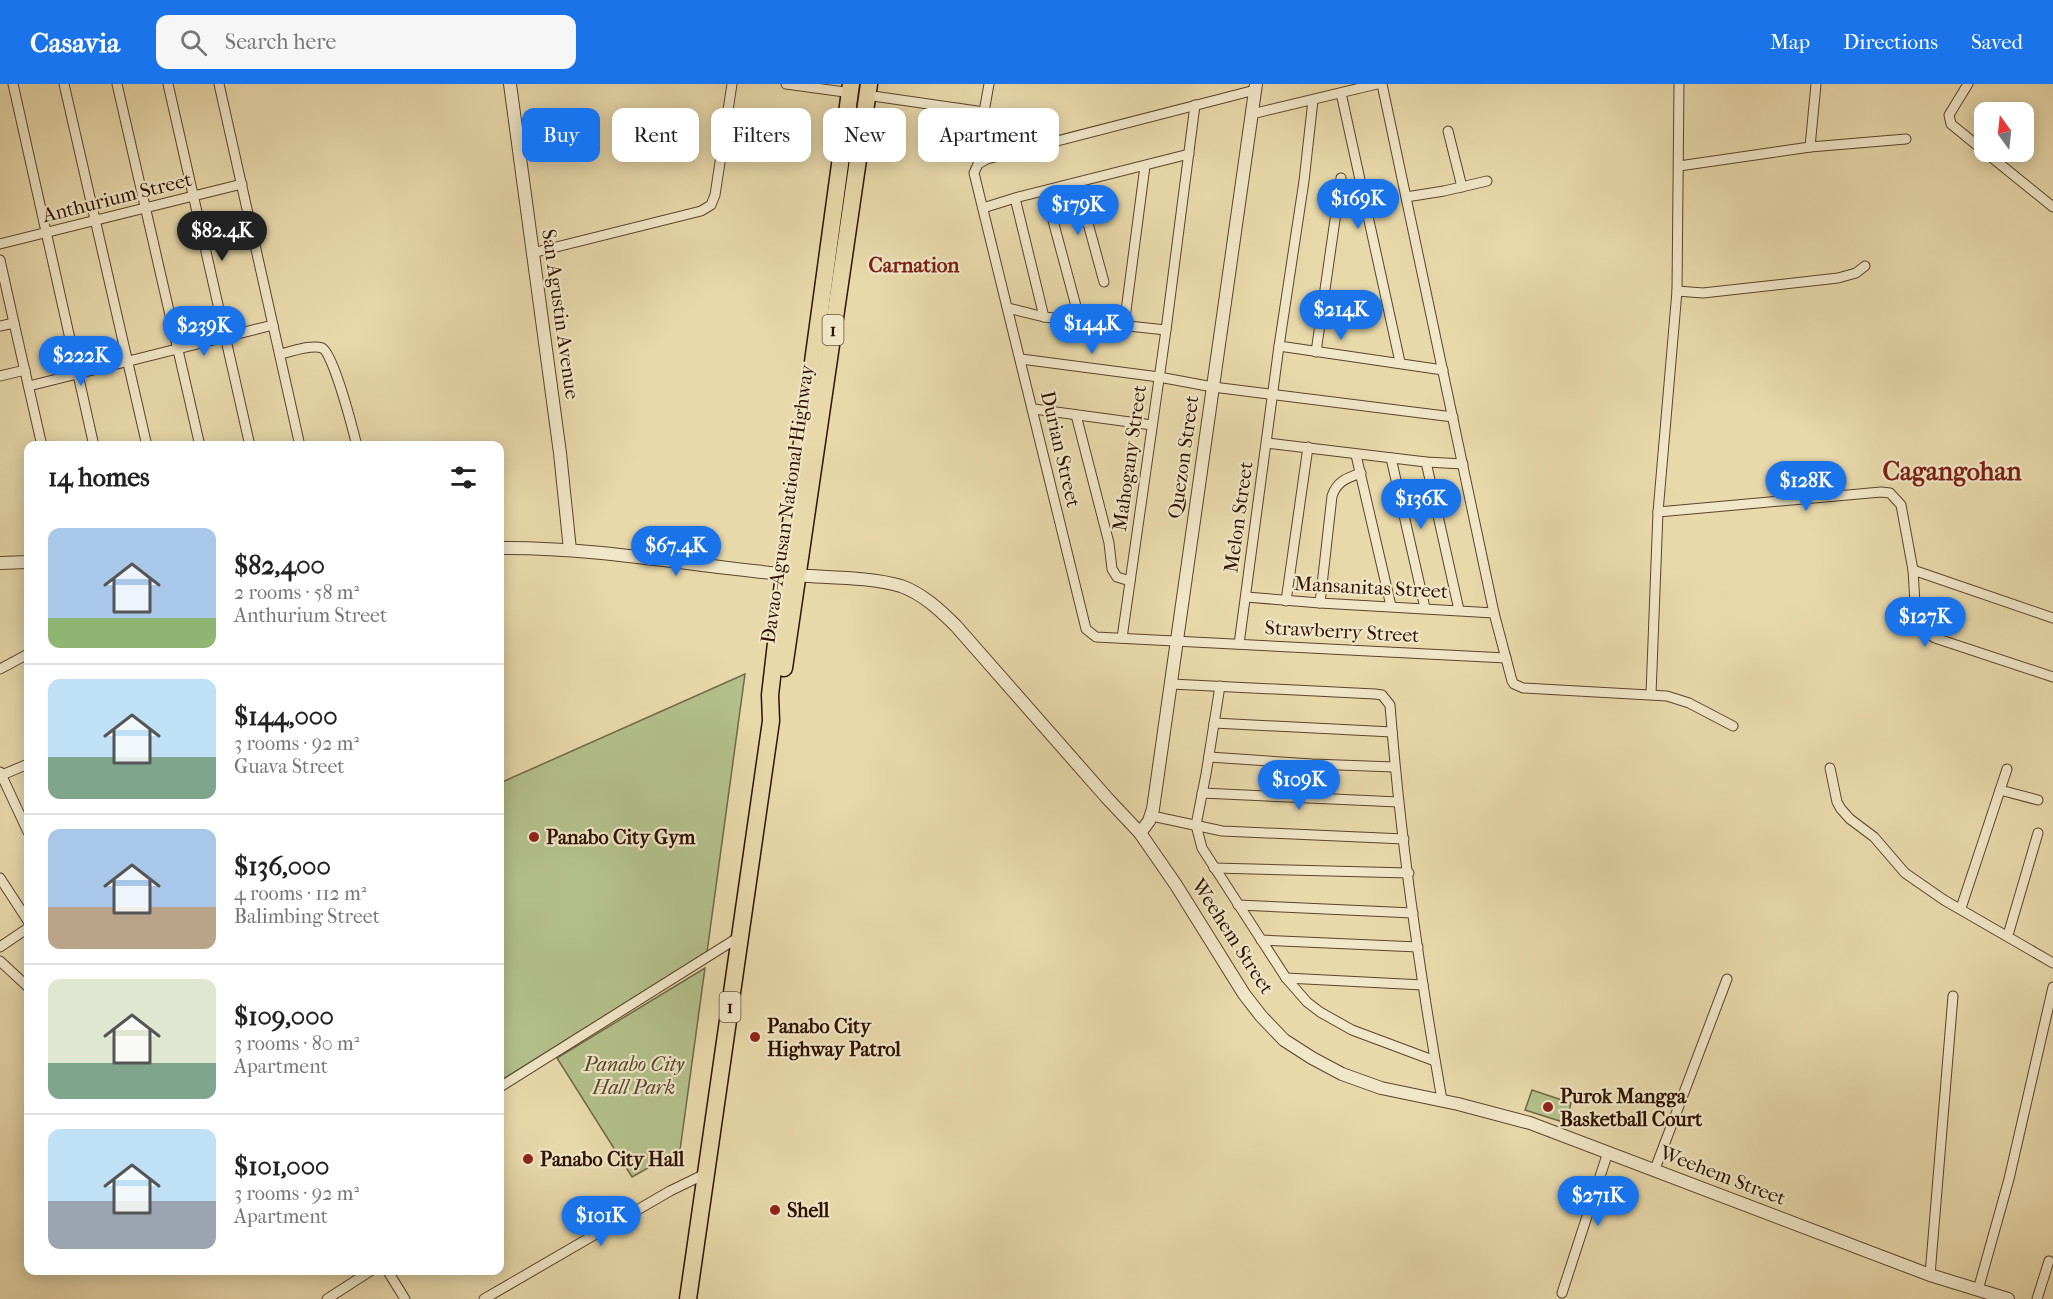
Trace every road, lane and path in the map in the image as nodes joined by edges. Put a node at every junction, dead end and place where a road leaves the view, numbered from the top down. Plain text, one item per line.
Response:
1 (13, 84) edge
2 (64, 84) edge
3 (117, 84) edge
4 (168, 84) edge
5 (219, 84) edge
6 (510, 84) edge
7 (732, 84) edge
8 (786, 84) edge
9 (989, 84) edge
10 (1380, 84) edge
11 (1679, 84) edge
12 (1815, 84) edge
13 (1968, 84) edge
14 (1255, 87) edge
15 (851, 88) edge
16 (868, 89) edge
17 (1341, 93) junction
18 (1313, 100) junction
19 (1195, 105) junction
20 (1252, 114) junction
21 (1448, 131) dead end
22 (1906, 139) dead end
23 (1974, 142) edge
24 (1810, 147) junction
25 (1189, 154) junction
26 (1998, 162) edge
27 (1145, 166) junction
28 (1679, 166) junction
29 (1341, 178) dead end
30 (1487, 181) dead end
31 (1077, 183) junction
32 (242, 184) junction
33 (846, 185) junction
34 (1462, 187) junction
35 (1045, 191) junction
36 (194, 196) junction
37 (1406, 197) junction
38 (1015, 198) junction
39 (2053, 207) edge
40 (145, 208) junction
41 (983, 208) junction
42 (96, 220) junction
43 (46, 232) junction
44 (0, 244) edge
45 (532, 253) junction
46 (0, 260) edge
47 (1866, 266) dead end
48 (1104, 282) dead end
49 (1677, 291) junction
50 (1008, 308) junction
51 (1044, 317) junction
52 (1080, 321) junction
53 (14, 323) junction
54 (273, 326) junction
55 (1124, 326) junction
56 (0, 327) edge
57 (1166, 330) junction
58 (225, 337) junction
59 (1279, 346) junction
60 (177, 350) junction
61 (1316, 352) junction
62 (280, 354) junction
63 (1021, 359) junction
64 (127, 362) junction
65 (1400, 362) junction
66 (25, 370) junction
67 (1443, 370) junction
68 (77, 374) junction
69 (0, 376) edge
70 (1159, 377) junction
71 (29, 386) junction
72 (1213, 387) junction
73 (1274, 394) junction
74 (1034, 409) junction
75 (1076, 415) junction
76 (1453, 417) junction
77 (1152, 425) junction
78 (41, 441) edge
79 (93, 441) edge
80 (146, 441) edge
81 (199, 441) edge
82 (249, 441) edge
83 (299, 441) edge
84 (356, 441) edge
85 (1266, 443) junction
86 (1308, 447) junction
87 (1356, 454) junction
88 (1390, 458) junction
89 (1426, 462) junction
90 (1463, 464) junction
91 (1361, 472) junction
92 (1658, 512) junction
93 (504, 548) edge
94 (570, 550) junction
95 (24, 562) edge
96 (0, 563) edge
97 (1913, 570) junction
98 (791, 575) junction
99 (1130, 581) junction
100 (1245, 597) junction
101 (1286, 601) junction
102 (1320, 603) junction
103 (1390, 606) junction
104 (1425, 608) junction
105 (1459, 610) junction
106 (1494, 613) junction
107 (2053, 618) edge
108 (1086, 629) joint
109 (1122, 638) junction
110 (1177, 641) junction
111 (1239, 644) junction
112 (24, 656) edge
113 (1506, 658) junction
114 (0, 669) edge
115 (2053, 677) edge
116 (1171, 684) junction
117 (1220, 686) junction
118 (1651, 694) junction
119 (1214, 723) junction
120 (1733, 726) dead end
121 (1392, 732) junction
122 (1209, 757) junction
123 (24, 765) edge
124 (1394, 767) junction
125 (1830, 768) dead end
126 (2007, 769) dead end
127 (1, 774) edge
128 (2000, 790) junction
129 (1202, 793) junction
130 (2038, 800) dead end
131 (1398, 802) junction
132 (1152, 816) junction
133 (24, 823) edge
134 (1196, 825) junction
135 (1140, 833) junction
136 (2038, 833) dead end
137 (1404, 839) junction
138 (1214, 868) junction
139 (1409, 873) junction
140 (0, 878) edge
141 (1238, 905) junction
142 (1960, 908) junction
143 (1413, 913) junction
144 (24, 915) edge
145 (24, 931) edge
146 (2008, 935) junction
147 (740, 937) junction
148 (1261, 940) junction
149 (0, 947) edge
150 (1418, 947) junction
151 (0, 961) edge
152 (2053, 963) edge
153 (1286, 978) junction
154 (1727, 979) dead end
155 (24, 983) edge
156 (1423, 985) junction
157 (2053, 987) edge
158 (1953, 996) dead end
159 (2050, 1011) edge
160 (1435, 1061) junction
161 (504, 1084) edge
162 (1442, 1100) junction
163 (1608, 1152) junction
164 (1655, 1169) junction
165 (707, 1173) junction
166 (2049, 1261) dead end
167 (364, 1275) edge
168 (390, 1275) edge
169 (1930, 1275) junction
170 (1978, 1290) junction
171 (1562, 1293) dead end
172 (327, 1299) edge
173 (405, 1299) edge
174 (484, 1299) edge
175 (688, 1299) edge
176 (2008, 1299) edge
177 (2037, 1299) edge

1 - 43 street
2 - 42 street
3 - 40 street
4 - 36 street
5 - 32 street
6 - 45 street, San Agustin Avenue
7 - 45 street
8 - 15 street
9 - 16 street
10 - 17 street
10 - 37 street
11 - 28 street
12 - 24 street
13 - 23 street
14 - 19 street
14 - 20 street, Quezon Street
15 - 16 street
15 - 33 highway, Davao-Agusan National Highway / 1
16 - 33 highway, Davao-Agusan National Highway / 1
17 - 18 street
17 - 65 street
18 - 20 street
18 - 59 street, Melon Street
19 - 25 street, Mahogany Street
19 - 41 street, Durian Street
20 - 72 street, Quezon Street
21 - 34 street
22 - 24 street
24 - 28 street
25 - 27 street
25 - 57 street, Mahogany Street
26 - 39 street
27 - 31 street
27 - 55 street
28 - 49 street
29 - 61 street
30 - 34 street
31 - 35 street
31 - 48 street
32 - 36 street, Anthurium Street
32 - 54 street
33 - 98 highway, Davao-Agusan National Highway / 1
34 - 37 street
35 - 38 street
35 - 52 street
36 - 40 street, Anthurium Street
36 - 58 street
37 - 67 street
38 - 41 street
38 - 51 street
40 - 42 street, Anthurium Street
40 - 60 street
41 - 50 street, Durian Street
42 - 43 street, Anthurium Street
42 - 64 street
43 - 44 street, Anthurium Street
43 - 68 street
45 - 94 street, San Agustin Avenue
46 - 53 street
47 - 49 street
49 - 92 street
50 - 51 street
50 - 63 street, Durian Street
51 - 52 street
52 - 55 street
53 - 56 street
53 - 66 street
54 - 58 street
54 - 62 street
55 - 57 street
57 - 70 street, Mahogany Street
58 - 60 street
58 - 82 street
59 - 61 street
59 - 73 street, Melon Street
60 - 64 street
60 - 81 street
61 - 65 street
62 - 83 street
62 - 84 street
63 - 70 street
63 - 74 street, Durian Street
64 - 68 street
64 - 80 street
65 - 67 street
66 - 69 street
66 - 71 street
67 - 76 street
68 - 71 street
68 - 79 street
70 - 72 street
70 - 77 street, Mahogany Street
71 - 78 street
72 - 73 street
72 - 110 street, Quezon Street
73 - 76 street
73 - 85 street, Melon Street
74 - 75 street
74 - 108 street, Durian Street
75 - 77 street
75 - 99 street
76 - 90 street
77 - 99 street, Mahogany Street
85 - 86 street
85 - 100 street, Melon Street
86 - 87 street
86 - 101 street
87 - 88 street
87 - 91 street
88 - 89 street
88 - 104 street
89 - 90 street
89 - 105 street
90 - 106 street
91 - 102 street
91 - 103 street
92 - 97 street
92 - 118 street
93 - 94 street, Weehem Street
94 - 98 street, Weehem Street
95 - 96 street
97 - 107 street
97 - 115 street
98 - 135 street, Weehem Street
98 - 147 highway, Davao-Agusan National Highway / 1
99 - 109 street, Mahogany Street
100 - 101 street, Mansanitas Street
100 - 111 street, Melon Street
101 - 102 street, Mansanitas Street
102 - 103 street, Mansanitas Street
103 - 104 street, Mansanitas Street
104 - 105 street, Mansanitas Street
105 - 106 street, Mansanitas Street
106 - 113 street
108 - 109 street, Strawberry Street
109 - 110 street, Strawberry Street
110 - 111 street, Strawberry Street
110 - 116 street, Quezon Street
111 - 113 street, Strawberry Street
112 - 114 street
113 - 118 street
116 - 117 street
116 - 132 street, Quezon Street
117 - 119 street
117 - 121 street
118 - 120 street
119 - 121 street
119 - 122 street
121 - 124 street
122 - 124 street
122 - 129 street
123 - 127 street
124 - 131 street
125 - 142 street
126 - 128 street
127 - 133 street
128 - 130 street
128 - 142 street
129 - 131 street
129 - 134 street
131 - 137 street
132 - 134 street
132 - 135 street, Quezon Street
134 - 137 street
134 - 138 street
135 - 162 street, Weehem Street
136 - 146 street
137 - 139 street
138 - 139 street
138 - 141 street
139 - 143 street
140 - 144 street
141 - 143 street
141 - 148 street
142 - 146 street
143 - 150 street
145 - 149 street
146 - 152 street
147 - 161 street
147 - 165 highway, Davao-Agusan National Highway / 1
148 - 150 street
148 - 153 street
150 - 156 street
151 - 155 street
153 - 156 street
153 - 160 street
154 - 164 street
156 - 160 street
157 - 159 street
158 - 169 street
159 - 170 street
160 - 162 street
162 - 163 street, Weehem Street
163 - 164 street, Weehem Street
163 - 171 street
164 - 169 street, Weehem Street
165 - 174 street
165 - 175 highway, Davao-Agusan National Highway / 1
166 - 177 street
167 - 172 street
168 - 173 street
169 - 170 street, Weehem Street
170 - 176 street, Weehem Street

